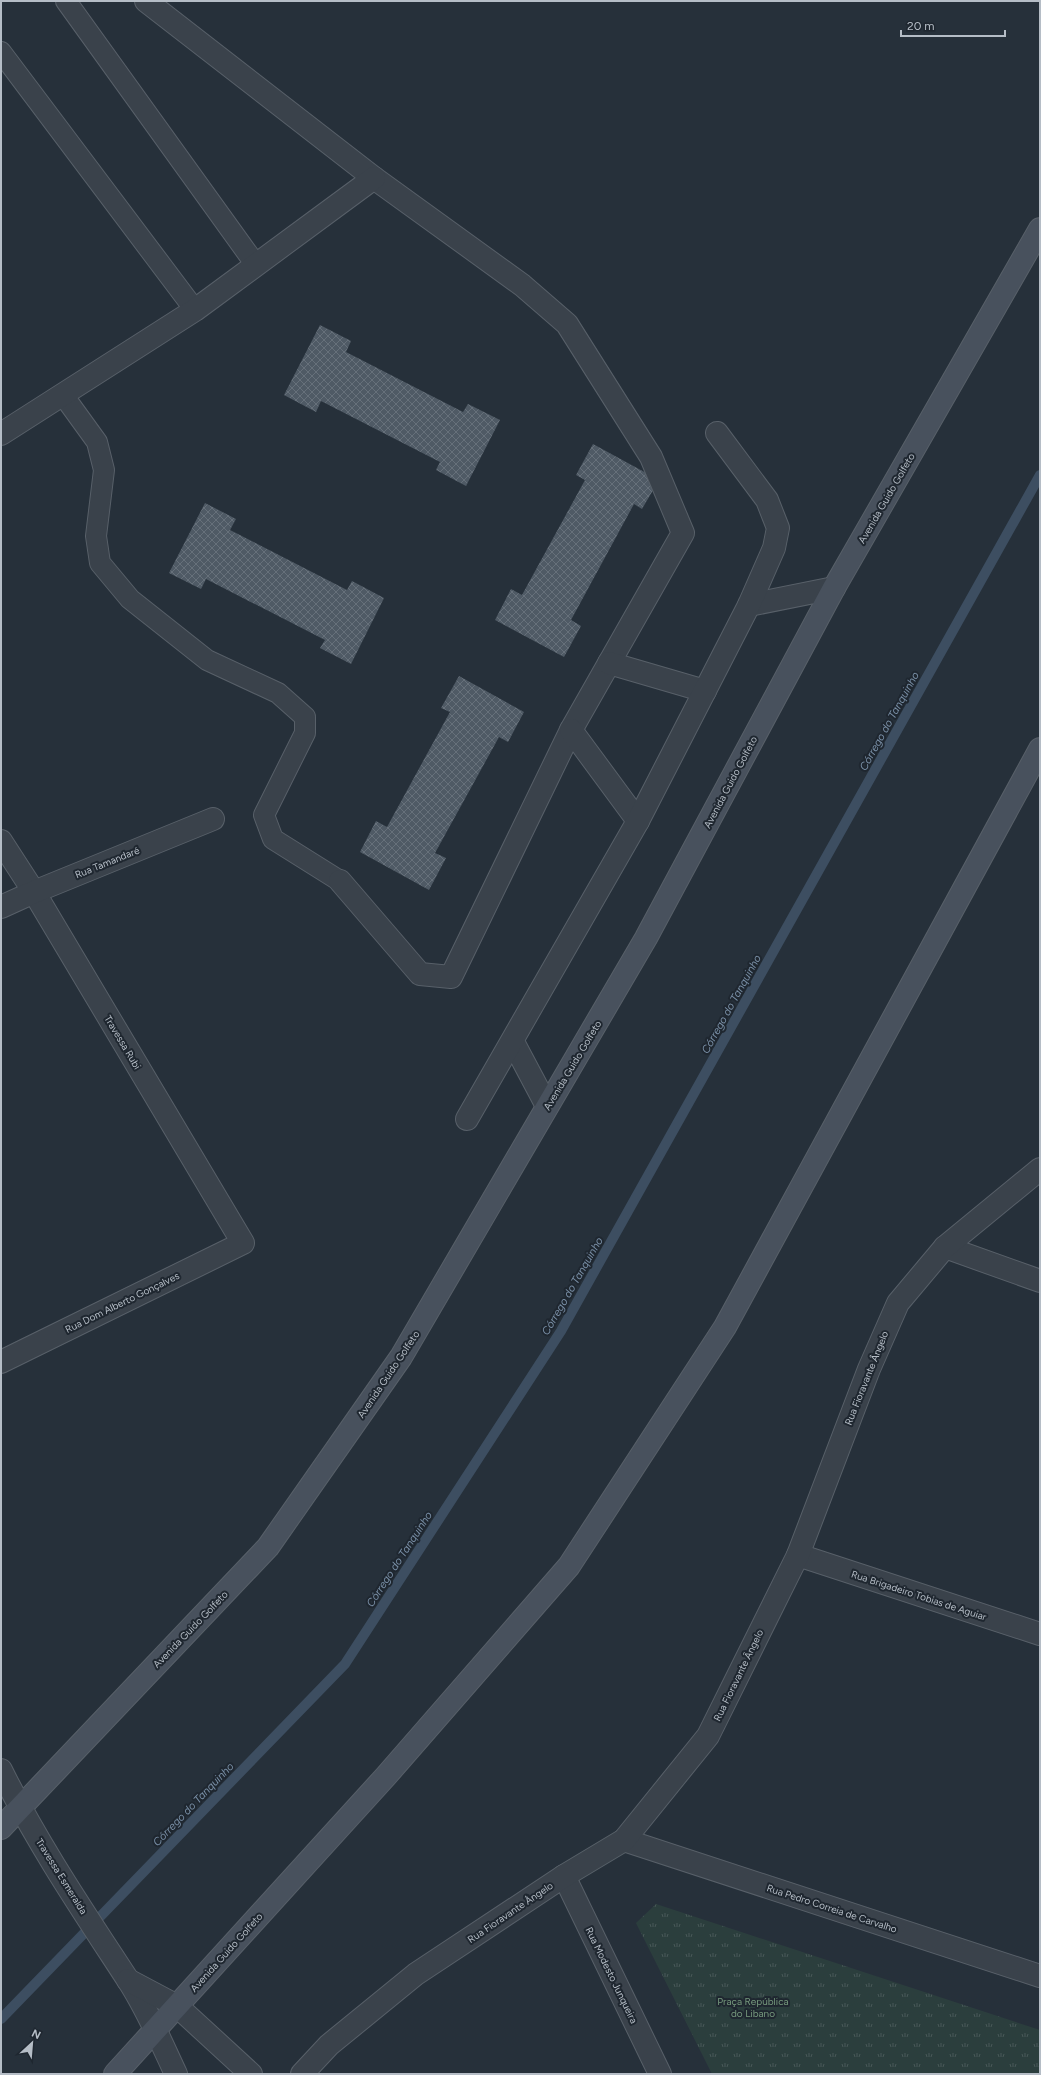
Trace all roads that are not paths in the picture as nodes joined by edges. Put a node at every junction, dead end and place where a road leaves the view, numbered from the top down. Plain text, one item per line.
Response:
1 (66, 1) edge
2 (146, 1) edge
3 (1, 52) edge
4 (374, 178) junction
5 (1040, 229) edge
6 (256, 265) junction
7 (195, 310) junction
8 (63, 395) junction
9 (717, 433) dead end
10 (1, 434) edge
11 (834, 588) junction
12 (749, 606) junction
13 (609, 663) junction
14 (705, 691) junction
15 (571, 730) junction
16 (1040, 749) edge
17 (213, 819) dead end
18 (638, 821) junction
19 (1, 841) edge
20 (340, 881) joint
21 (34, 892) junction
22 (1, 907) edge
23 (513, 1042) junction
24 (547, 1106) junction
25 (467, 1119) dead end
26 (1040, 1169) edge
27 (243, 1243) joint
28 (945, 1247) junction
29 (1040, 1281) edge
30 (1, 1362) edge
31 (798, 1555) junction
32 (1040, 1634) edge
33 (1, 1770) edge
34 (20, 1808) junction
35 (1, 1828) edge
36 (624, 1840) junction
37 (564, 1876) junction
38 (1040, 1976) edge
39 (128, 1980) junction
40 (177, 2006) junction
41 (156, 2030) junction
42 (115, 2074) edge
43 (176, 2074) edge
44 (251, 2074) edge
45 (302, 2074) edge
46 (660, 2074) edge

1 - 6 lane
2 - 4 street
3 - 7 lane
4 - 6 street
4 - 13 street
5 - 11 street, Avenida Guido Golfeto
6 - 7 street
7 - 8 street
8 - 10 street
8 - 20 lane
9 - 12 street
11 - 12 street
11 - 24 street, Avenida Guido Golfeto
12 - 14 street
13 - 14 street
13 - 15 street
14 - 18 street
15 - 18 street
15 - 20 street
16 - 40 street, Avenida Guido Golfeto
17 - 21 street, Rua Tamandaré
18 - 23 street
19 - 21 street, Travessa Rubi
21 - 22 street, Rua Tamandaré
21 - 27 street, Travessa Rubi
23 - 24 street
23 - 25 street
24 - 34 street, Avenida Guido Golfeto
26 - 28 street, Rua Fioravante Ângelo
27 - 30 street, Rua Dom Alberto Gonçalves
28 - 29 street
28 - 31 street, Rua Fioravante Ângelo
31 - 32 street, Rua Brigadeiro Tobias de Aguiar
31 - 36 street, Rua Fioravante Ângelo
33 - 34 street, Travessa Esmeralda
34 - 35 street, Avenida Guido Golfeto
34 - 39 street, Travessa Esmeralda
36 - 37 street, Rua Fioravante Ângelo
36 - 38 street, Rua Pedro Correia de Carvalho
37 - 45 street, Rua Fioravante Ângelo
37 - 46 street, Rua Modesto Junqueira
39 - 40 street, Travessa Esmeralda
39 - 41 street, Travessa Esmeralda
40 - 41 street, Avenida Guido Golfeto
40 - 44 street, Travessa Esmeralda
41 - 42 street, Avenida Guido Golfeto
41 - 43 street, Travessa Esmeralda

